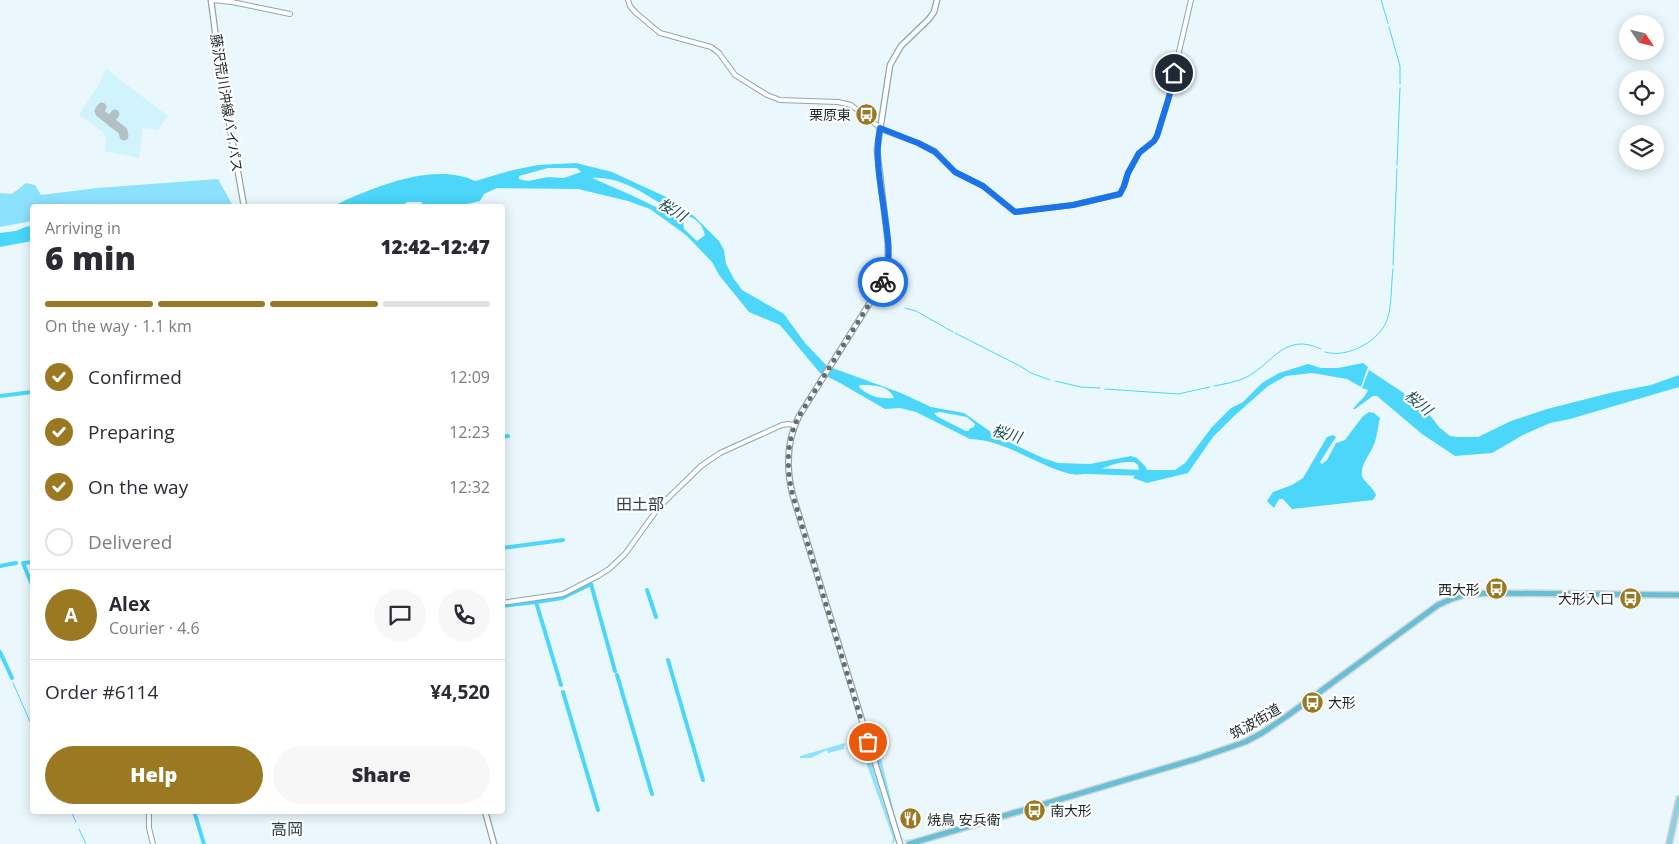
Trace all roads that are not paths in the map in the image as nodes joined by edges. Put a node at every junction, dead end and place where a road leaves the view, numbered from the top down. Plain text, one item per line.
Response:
1 (212, 0) edge
2 (628, 0) edge
3 (937, 0) edge
4 (1191, 0) edge
5 (290, 14) dead end
6 (880, 128) junction
7 (244, 204) edge
8 (795, 425) junction
9 (1679, 595) edge
10 (505, 603) edge
11 (1679, 799) edge
12 (149, 814) edge
13 (485, 814) edge
14 (153, 844) edge
15 (494, 844) edge
16 (900, 844) edge
17 (909, 844) edge
18 (1669, 844) edge

1 - 5 street
1 - 7 main road, 藤沢荒川沖線バイパス
2 - 6 street
3 - 6 main road
4 - 6 street
6 - 8 main road
8 - 10 street
8 - 16 main road
9 - 17 highway, 筑波街道
11 - 18 main road
12 - 14 street
13 - 15 main road

